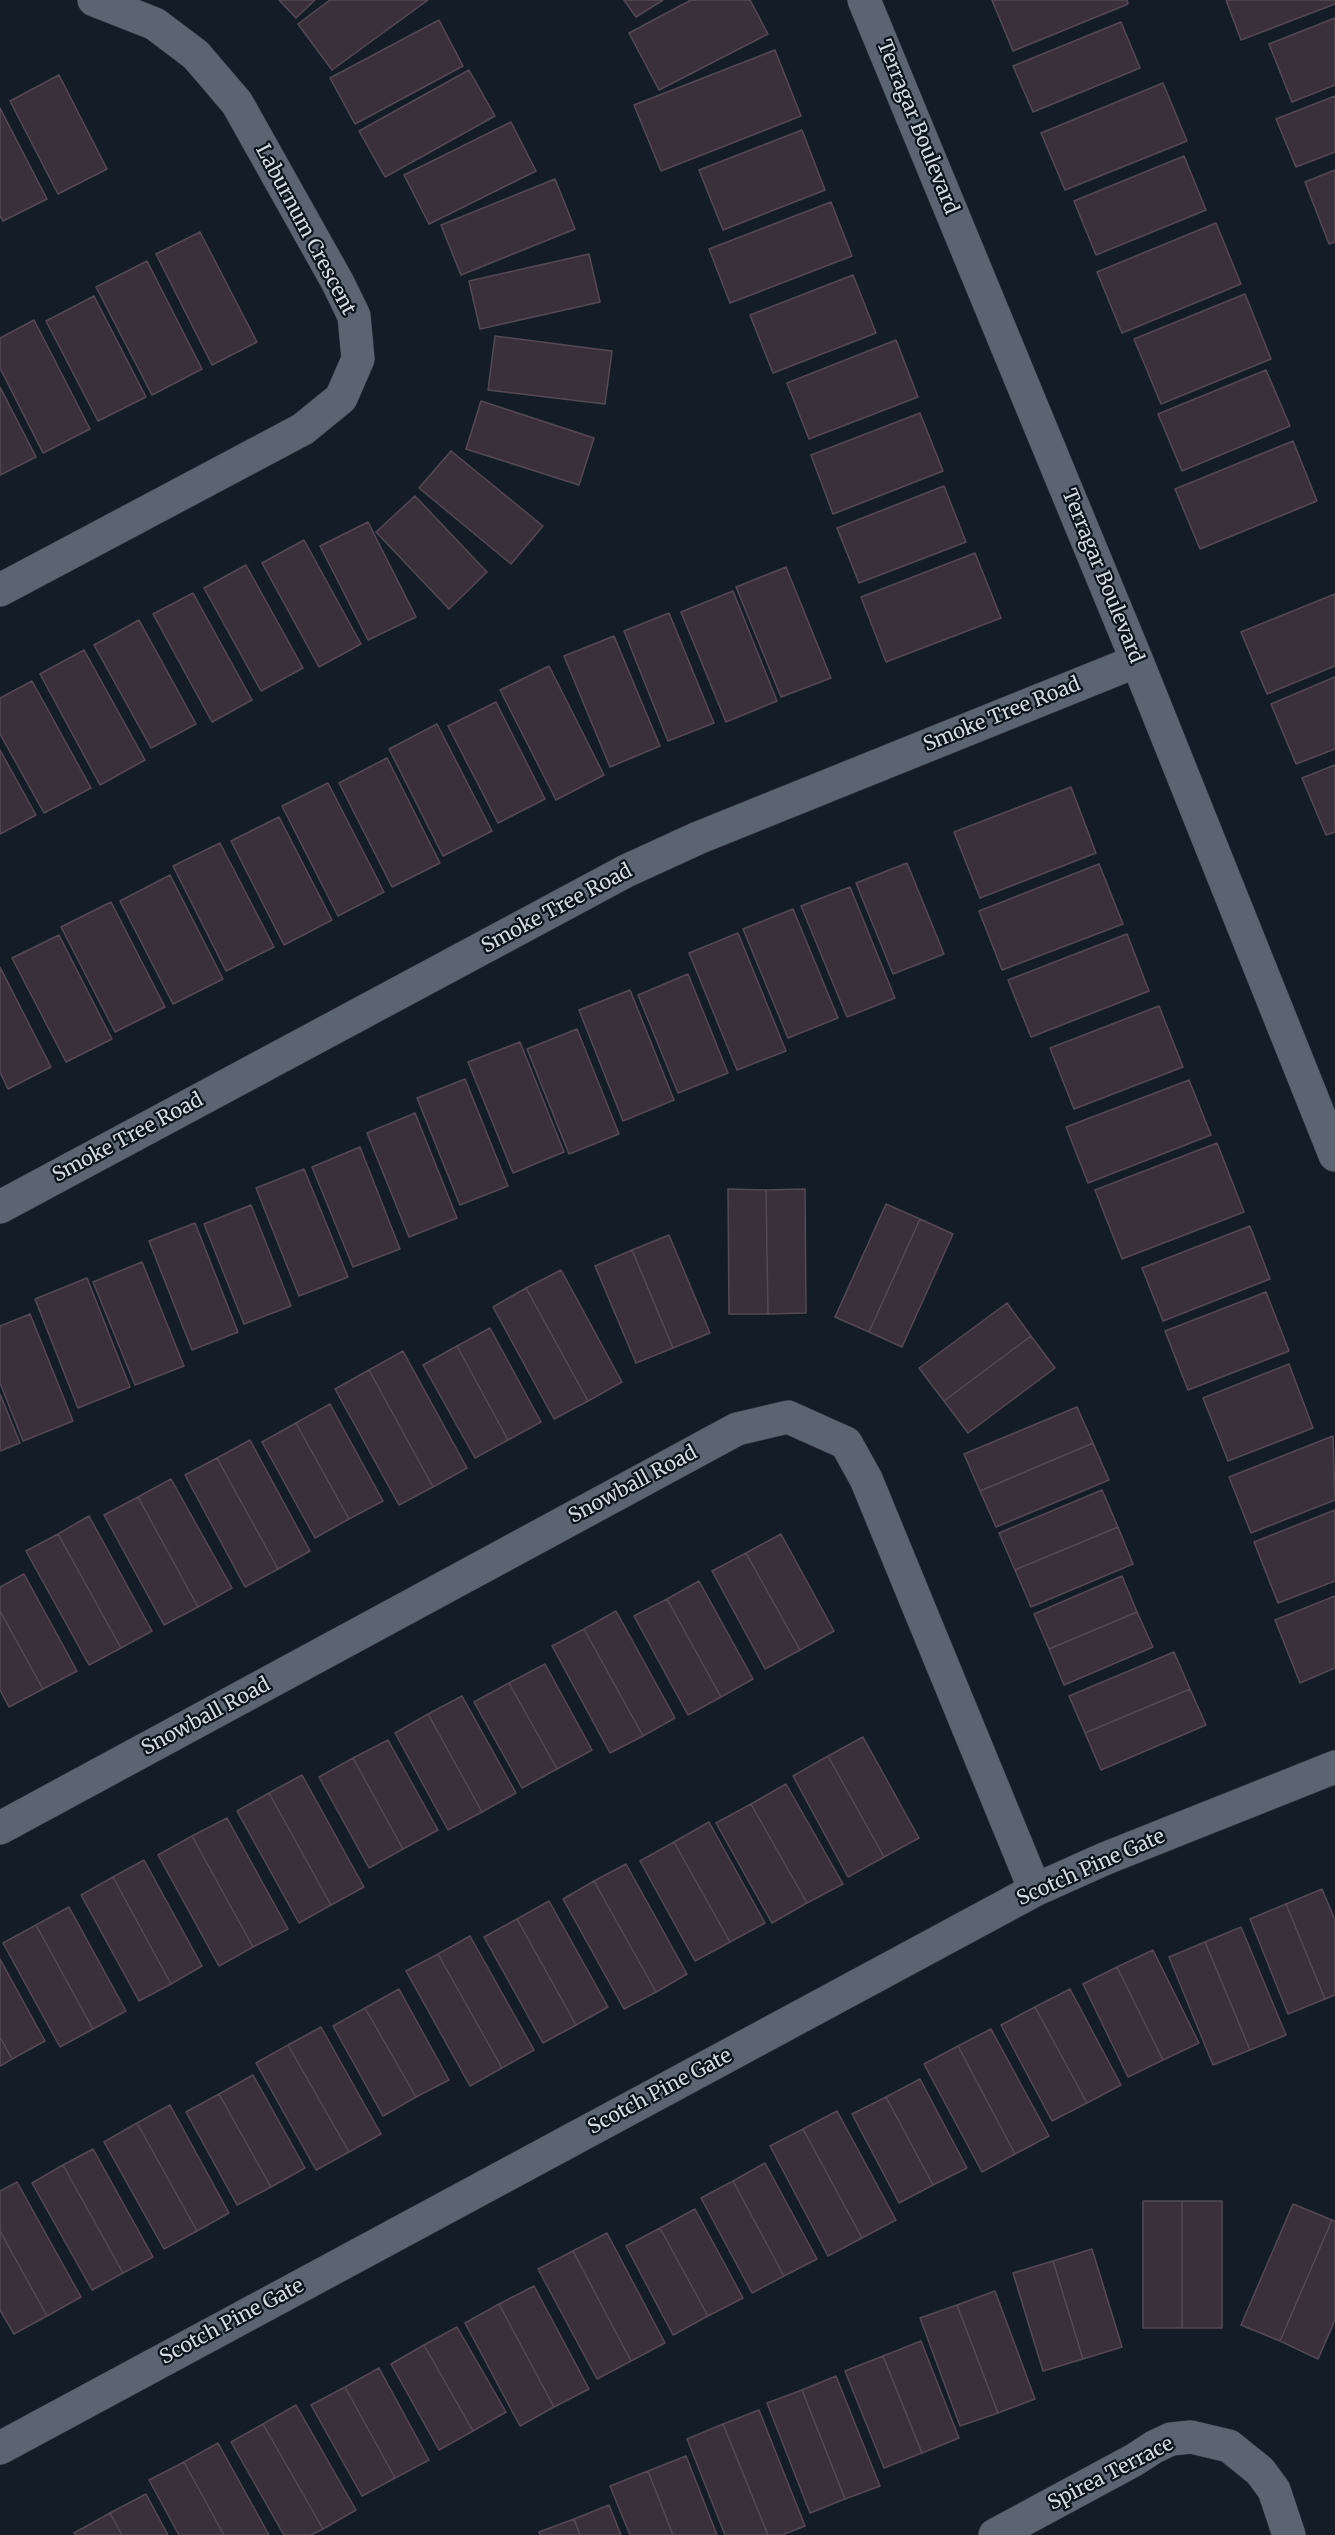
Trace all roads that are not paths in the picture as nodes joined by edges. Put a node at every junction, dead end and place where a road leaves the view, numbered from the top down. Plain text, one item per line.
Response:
1 (94, 0) edge
2 (864, 0) edge
3 (0, 590) edge
4 (1137, 661) junction
5 (1335, 1155) edge
6 (0, 1207) edge
7 (1335, 1767) edge
8 (0, 1828) edge
9 (1035, 1890) junction
10 (0, 2448) edge
11 (995, 2535) edge
12 (1289, 2535) edge

1 - 3 street, Laburnum Crescent
2 - 4 street, Terragar Boulevard
4 - 5 street, Terragar Boulevard
4 - 6 street, Smoke Tree Road
7 - 9 street, Scotch Pine Gate
8 - 9 street, Snowball Road
9 - 10 street, Scotch Pine Gate
11 - 12 street, Spirea Terrace

